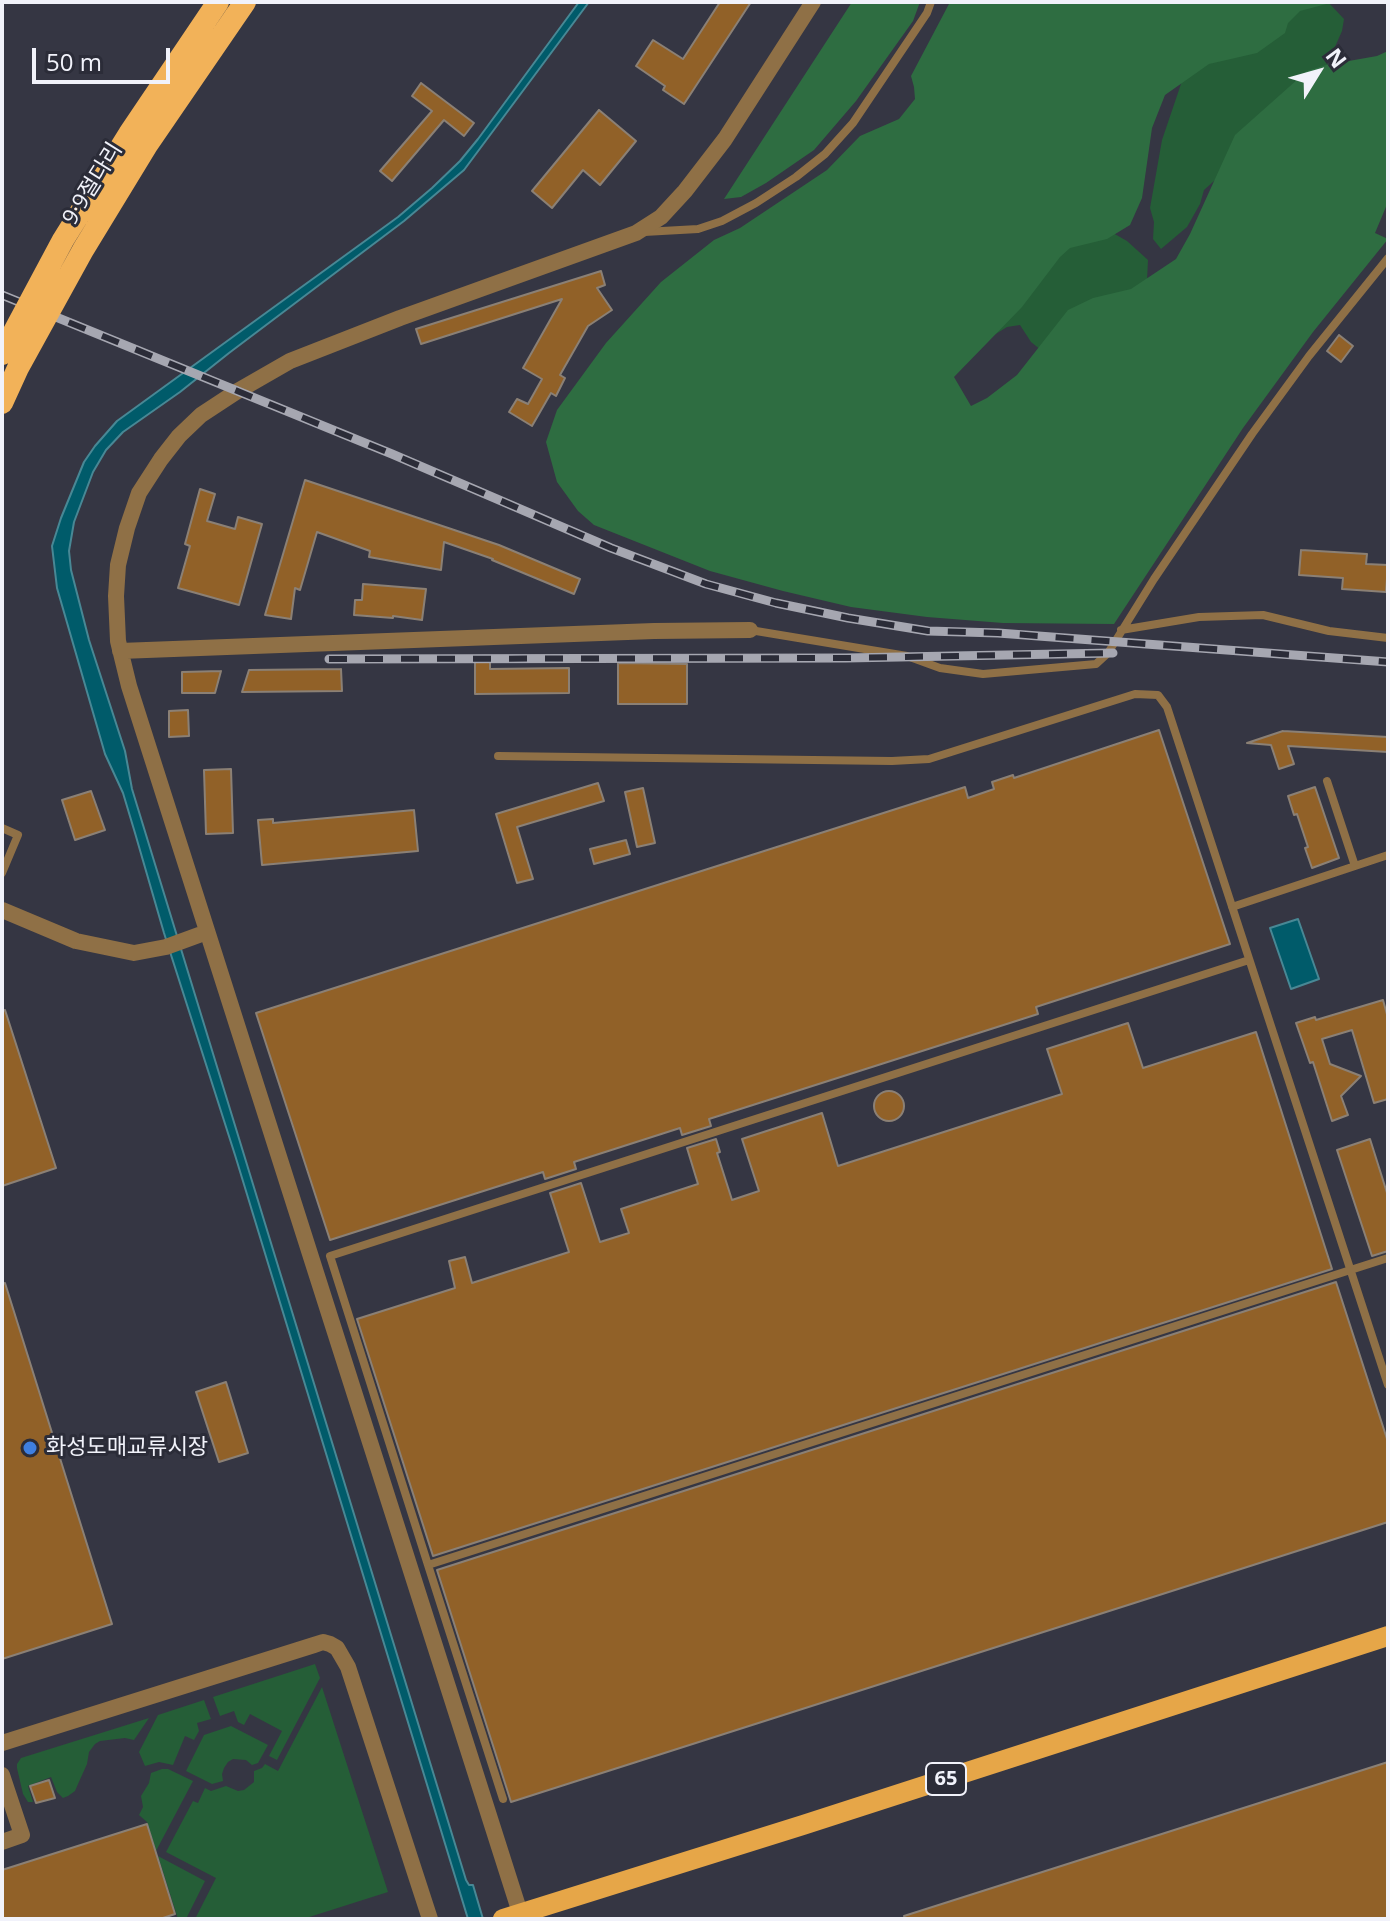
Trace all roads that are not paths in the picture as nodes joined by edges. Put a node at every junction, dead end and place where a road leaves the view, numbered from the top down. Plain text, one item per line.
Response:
1 (218, 2) edge
2 (245, 2) edge
3 (813, 2) edge
4 (931, 2) edge
5 (636, 233) junction
6 (1388, 258) edge
7 (2, 354) edge
8 (2, 403) edge
9 (750, 630) joint
10 (1121, 630) junction
11 (1387, 639) edge
12 (120, 651) junction
13 (498, 756) dead end
14 (1327, 781) dead end
15 (2, 828) edge
16 (1388, 855) edge
17 (1355, 866) junction
18 (2, 873) edge
19 (1240, 904) junction
20 (2, 910) edge
21 (207, 932) junction
22 (1249, 960) junction
23 (1388, 1258) edge
24 (1350, 1270) junction
25 (1388, 1385) edge
26 (428, 1565) junction
27 (1388, 1636) edge
28 (2, 1743) edge
29 (2, 1775) edge
30 (503, 1799) dead end
31 (2, 1842) edge
32 (515, 1917) edge
33 (430, 1919) edge

1 - 7 highway, 9·9절다리, bridge
2 - 8 highway, 9·9절다리, bridge
3 - 5 street
4 - 5 lane
5 - 12 street
6 - 10 lane
9 - 10 lane
9 - 12 street
10 - 11 lane
12 - 21 street
13 - 19 lane
14 - 17 lane
15 - 18 lane
16 - 17 lane
17 - 19 lane
19 - 22 lane
20 - 21 street
21 - 32 street
22 - 24 lane
22 - 26 lane
23 - 24 lane
24 - 25 lane
24 - 26 lane
26 - 30 lane
27 - 32 main road, 65
28 - 33 street
29 - 31 street

